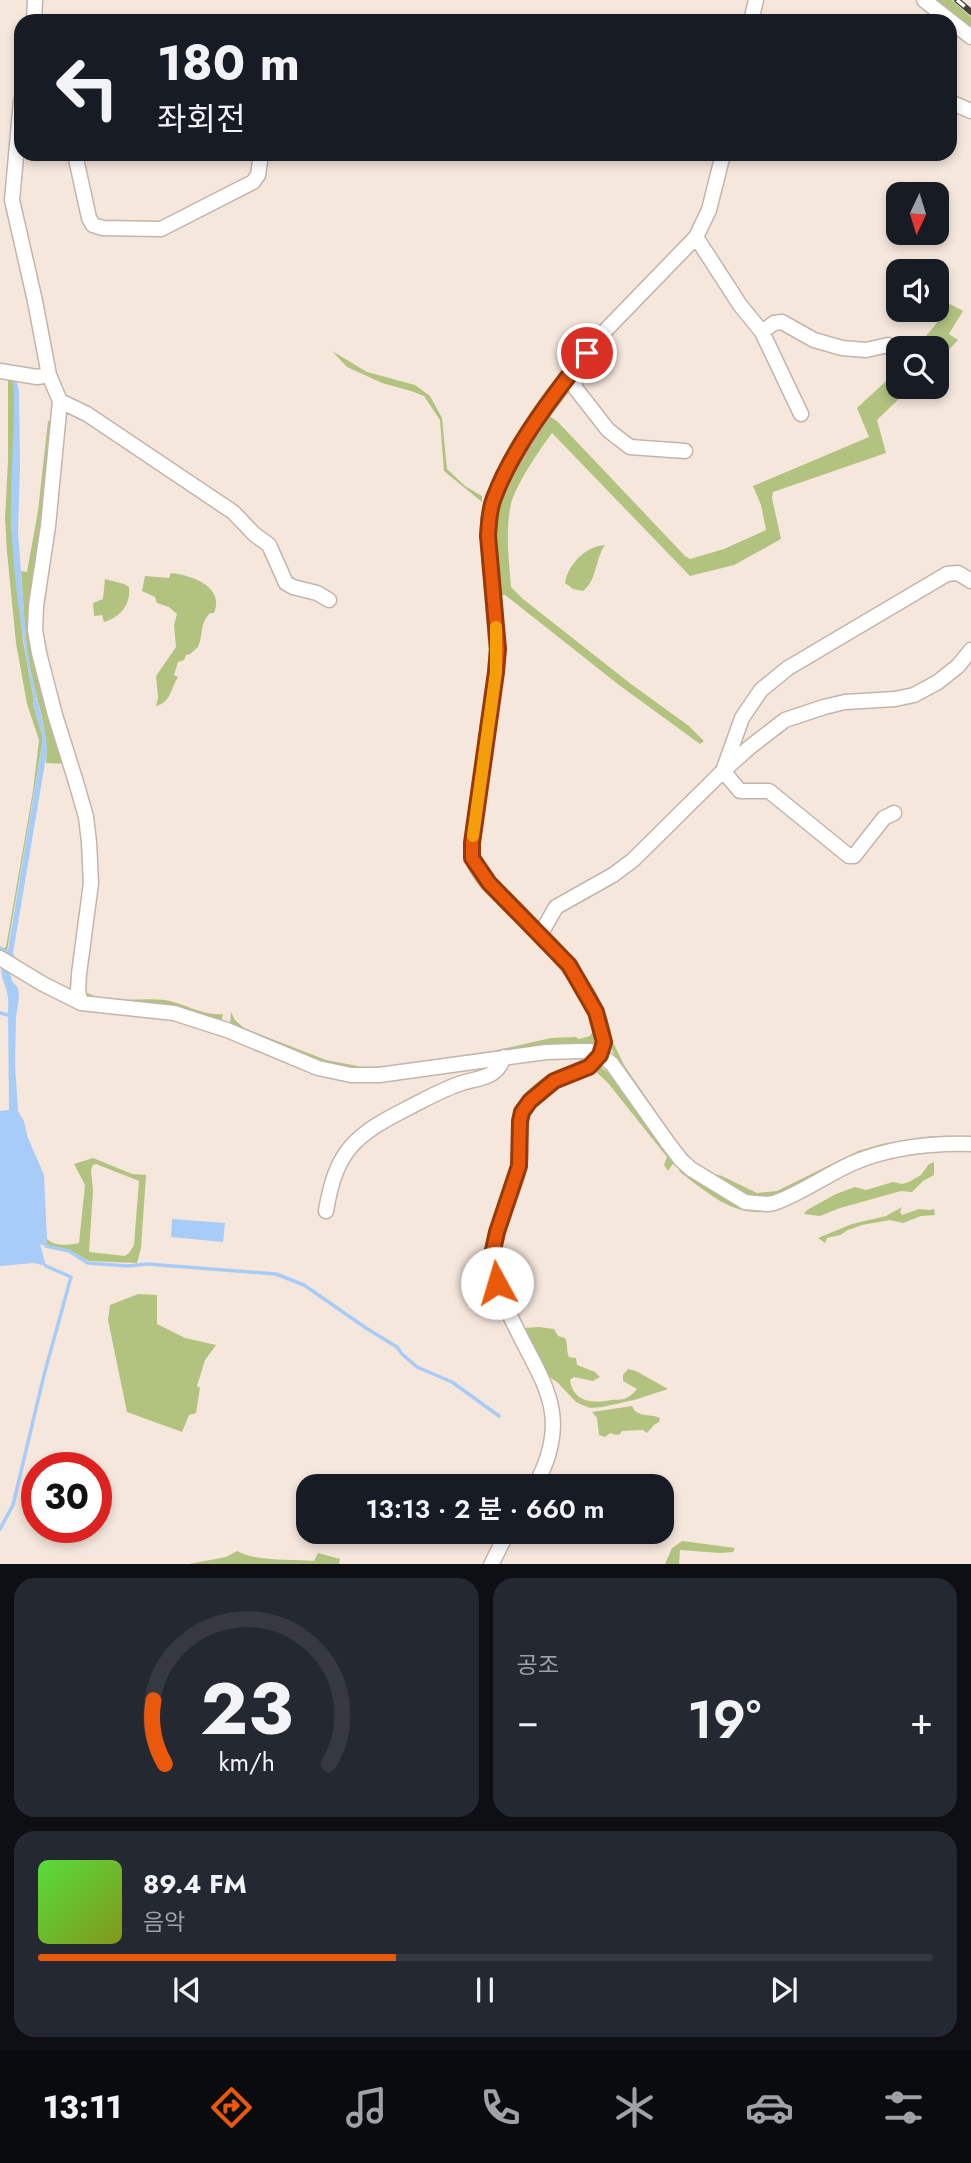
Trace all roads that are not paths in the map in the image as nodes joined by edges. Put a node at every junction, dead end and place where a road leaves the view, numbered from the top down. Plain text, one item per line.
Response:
1 (924, 0) edge
2 (942, 14) edge
3 (957, 26) edge
4 (971, 37) edge
5 (16, 161) edge
6 (76, 161) edge
7 (260, 161) edge
8 (721, 161) edge
9 (696, 237) junction
10 (762, 332) junction
11 (886, 345) edge
12 (0, 372) edge
13 (571, 373) junction
14 (49, 375) junction
15 (60, 401) junction
16 (800, 414) dead end
17 (685, 451) dead end
18 (971, 581) edge
19 (329, 600) dead end
20 (971, 650) edge
21 (723, 771) junction
22 (894, 813) dead end
23 (540, 935) junction
24 (0, 958) edge
25 (81, 1003) junction
26 (600, 1055) junction
27 (504, 1057) junction
28 (971, 1144) edge
29 (326, 1210) dead end
30 (541, 1474) edge
31 (501, 1544) edge
32 (491, 1564) edge

1 - 2 street
3 - 4 street
5 - 14 street
6 - 7 street
8 - 9 street
9 - 10 street
9 - 13 street
10 - 11 street
10 - 16 street
12 - 14 street
13 - 17 street
13 - 23 street
14 - 15 street
15 - 19 street
15 - 25 street
18 - 21 street
20 - 21 street
21 - 22 street
21 - 23 street
23 - 26 street
24 - 25 street
25 - 27 street
26 - 27 street
26 - 28 street
26 - 30 street
27 - 29 street
31 - 32 street

